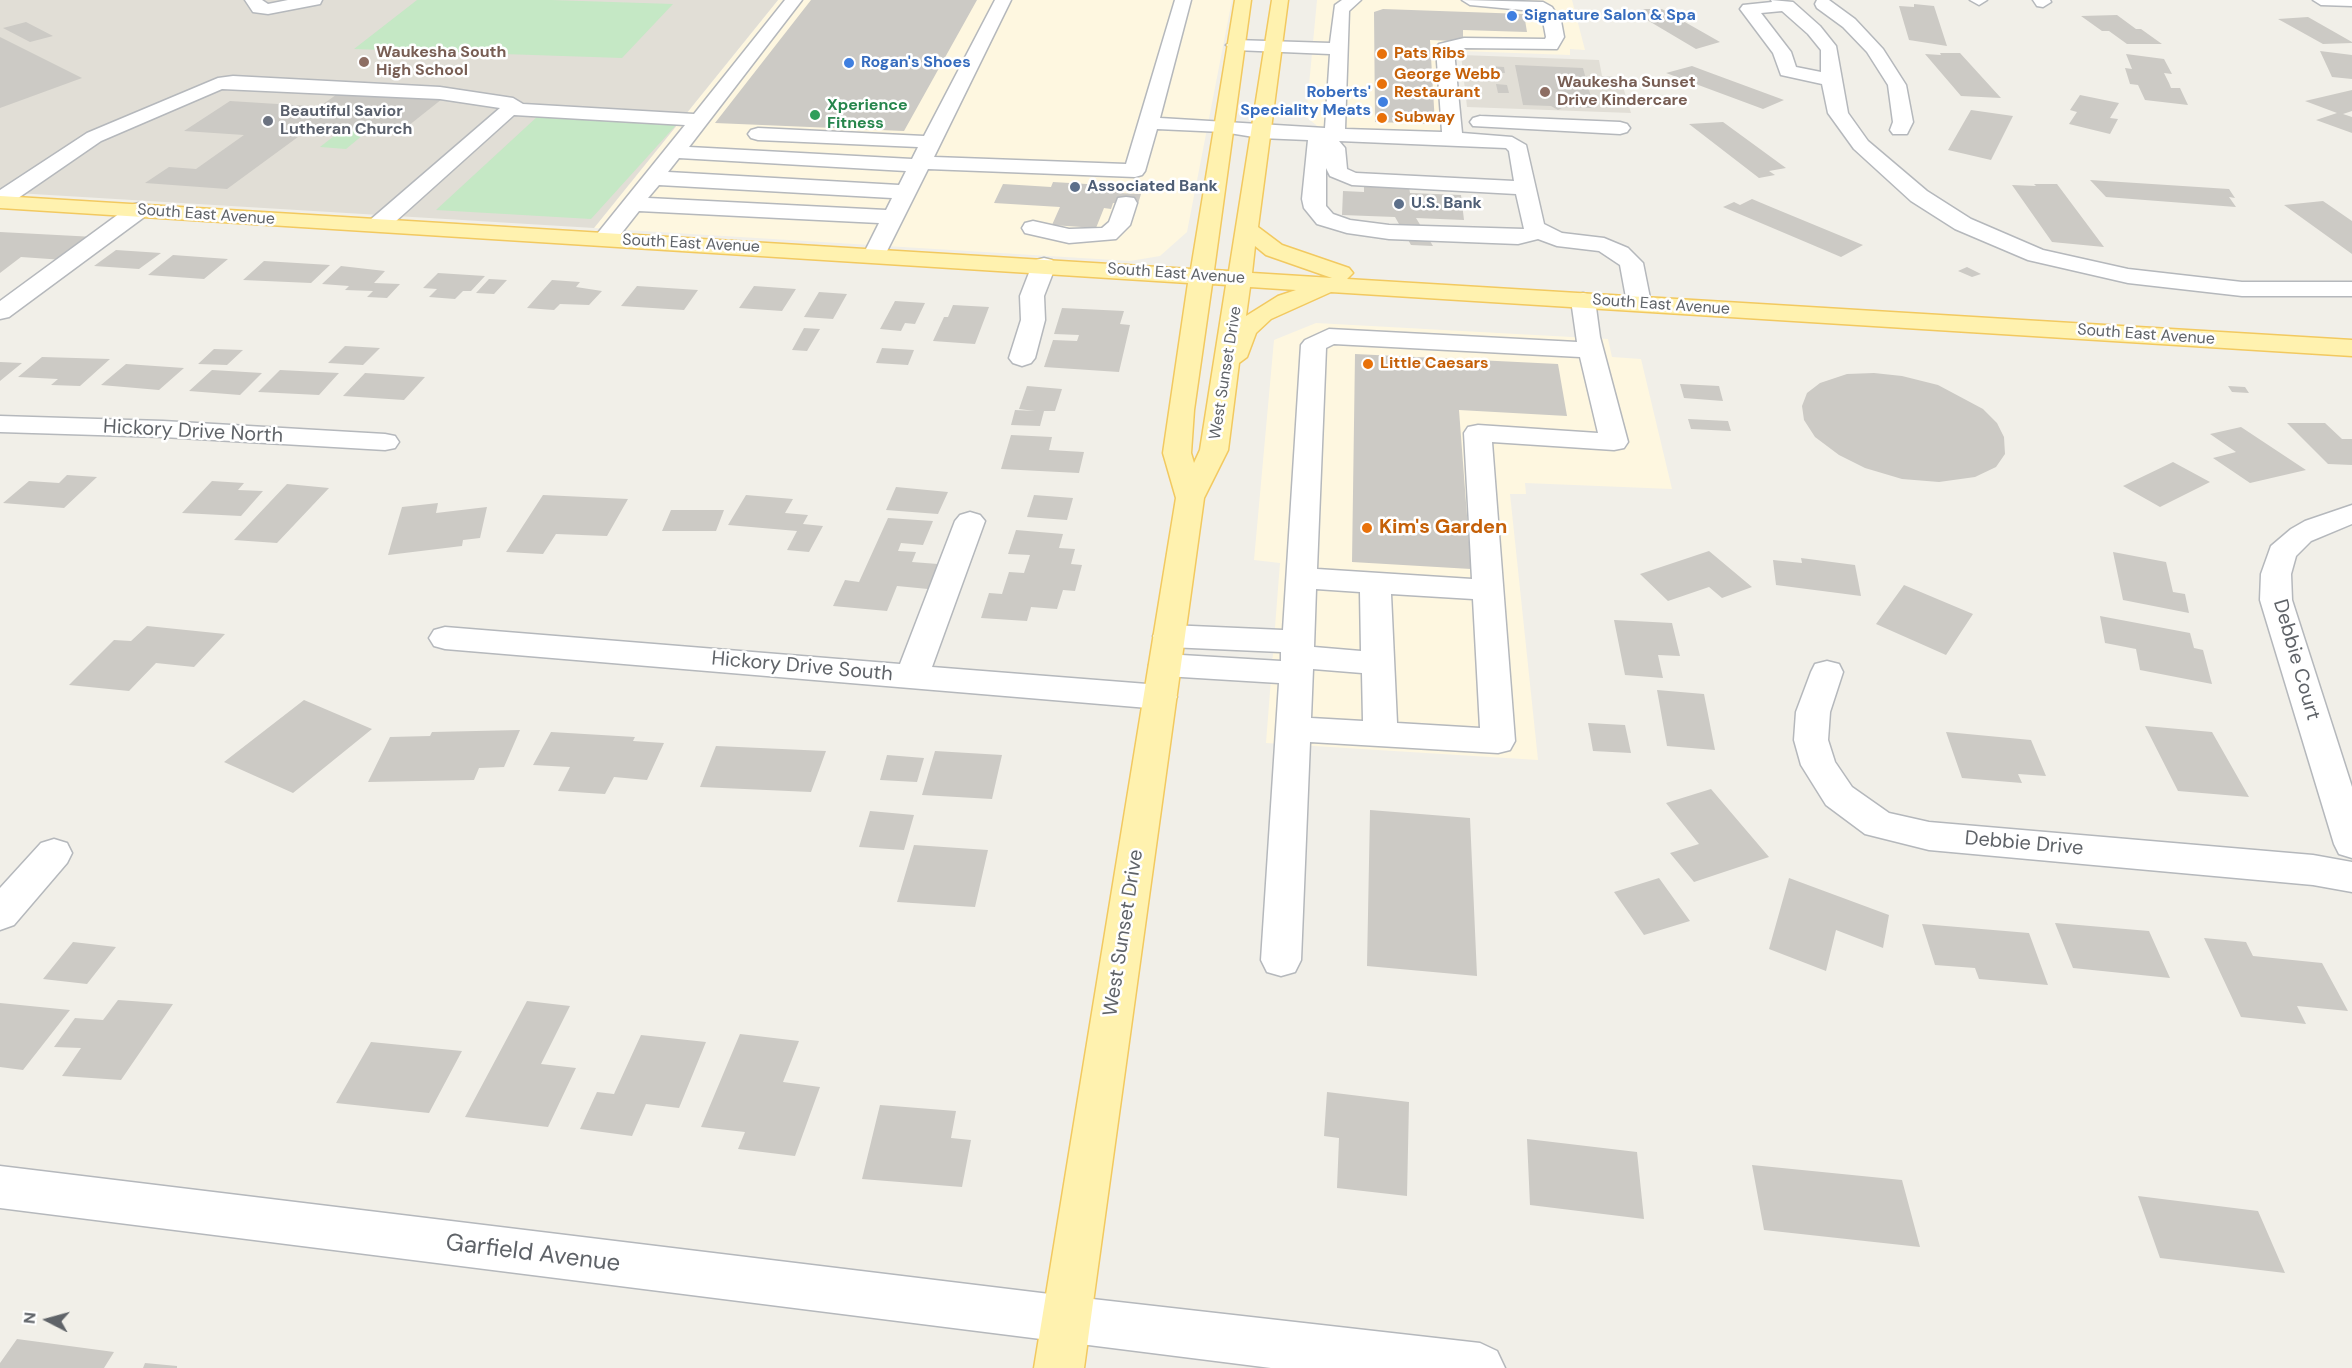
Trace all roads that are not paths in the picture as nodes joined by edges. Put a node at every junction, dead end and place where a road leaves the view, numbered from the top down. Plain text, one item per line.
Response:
1 (252, 0) edge
2 (314, 0) edge
3 (794, 0) edge
4 (1003, 0) edge
5 (1183, 0) edge
6 (1243, 0) edge
7 (1280, 0) edge
8 (1353, 0) edge
9 (1470, 0) edge
10 (2321, 0) edge
11 (2344, 1) edge
12 (2352, 1) edge
13 (1783, 3) edge
14 (1823, 4) dead end
15 (2352, 7) edge
16 (1235, 45) junction
17 (1274, 47) junction
18 (1340, 50) junction
19 (1883, 62) junction
20 (1842, 66) junction
21 (511, 109) junction
22 (1149, 123) junction
23 (119, 126) junction
24 (1223, 126) junction
25 (155, 128) dead end
26 (701, 128) junction
27 (1620, 128) dead end
28 (1900, 130) dead end
29 (1260, 132) junction
30 (737, 133) dead end
31 (1337, 135) junction
32 (1453, 139) junction
33 (1479, 140) junction
34 (931, 142) junction
35 (674, 152) junction
36 (920, 164) junction
37 (1135, 171) junction
38 (654, 178) junction
39 (1355, 179) junction
40 (1525, 188) junction
41 (906, 192) junction
42 (0, 201) edge
43 (633, 204) junction
44 (139, 210) junction
45 (1209, 214) junction
46 (893, 217) junction
47 (378, 225) junction
48 (1033, 228) dead end
49 (1247, 229) junction
50 (1540, 232) junction
51 (605, 239) junction
52 (874, 255) junction
53 (1044, 265) junction
54 (1142, 271) junction
55 (1201, 275) junction
56 (1240, 278) junction
57 (1333, 285) junction
58 (1391, 288) junction
59 (2352, 289) edge
60 (1583, 300) junction
61 (1640, 303) junction
62 (0, 312) edge
63 (2352, 348) edge
64 (1591, 350) junction
65 (1022, 358) dead end
66 (1224, 377) junction
67 (0, 424) edge
68 (385, 442) dead end
69 (1190, 498) junction
70 (2352, 514) edge
71 (970, 521) dead end
72 (1302, 578) junction
73 (1376, 583) junction
74 (1488, 590) junction
75 (445, 638) dead end
76 (1298, 658) junction
77 (1377, 663) junction
78 (1165, 666) junction
79 (1827, 672) dead end
80 (912, 676) junction
81 (1294, 729) junction
82 (1380, 734) junction
83 (2352, 844) edge
84 (54, 853) dead end
85 (2352, 877) edge
86 (0, 915) edge
87 (1281, 960) dead end
88 (0, 1187) edge
89 (1066, 1320) junction
90 (1059, 1368) edge
91 (1480, 1368) edge

1 - 2 street
3 - 26 street
4 - 34 street
5 - 22 street
6 - 16 main road, West Sunset Drive
7 - 17 main road, West Sunset Drive
8 - 18 street
9 - 32 street
10 - 11 street
11 - 12 street
11 - 15 street
13 - 20 street
13 - 20 street
14 - 19 street
16 - 17 street
16 - 24 main road, West Sunset Drive
17 - 18 street
17 - 29 main road, West Sunset Drive
18 - 31 street
19 - 20 street
19 - 28 street
20 - 59 street
21 - 23 street
21 - 26 street
21 - 47 street
22 - 24 street
22 - 37 street
23 - 25 street
23 - 42 street
24 - 29 street
24 - 45 main road, West Sunset Drive
26 - 35 street
27 - 33 street
29 - 31 street
29 - 49 main road, West Sunset Drive
30 - 34 street
31 - 32 street
31 - 39 street
31 - 39 street
31 - 50 street
32 - 33 street
33 - 40 street
34 - 36 street
35 - 36 street
35 - 38 street
36 - 37 street
36 - 41 street
37 - 48 street
38 - 41 street
38 - 43 street
39 - 40 street
40 - 50 street
41 - 46 street
42 - 44 main road, South East Avenue
43 - 46 street
43 - 51 street
44 - 47 main road, South East Avenue
44 - 62 street
45 - 54 main road
45 - 55 main road, West Sunset Drive
46 - 52 street
47 - 51 main road, South East Avenue
49 - 56 main road, West Sunset Drive
49 - 58 main road
50 - 61 street
51 - 52 main road, South East Avenue
52 - 53 main road, South East Avenue
53 - 54 main road, South East Avenue
53 - 65 street
54 - 55 main road, South East Avenue
55 - 56 main road, South East Avenue
55 - 69 main road, West Sunset Drive
56 - 57 main road, South East Avenue
56 - 66 main road, West Sunset Drive
57 - 58 main road, South East Avenue
57 - 66 main road
58 - 60 main road, South East Avenue
60 - 61 main road, South East Avenue
60 - 64 street
61 - 63 main road, South East Avenue
64 - 72 street
64 - 74 street
66 - 69 main road, West Sunset Drive
67 - 68 street, Hickory Drive North
69 - 78 main road, West Sunset Drive
70 - 83 street, Debbie Court
71 - 80 street
72 - 73 street
72 - 76 street
73 - 74 street
73 - 77 street
74 - 82 street
75 - 80 street, Hickory Drive South
76 - 77 street, Hickory Drive South
76 - 78 street, Hickory Drive South
76 - 81 street
77 - 82 street
78 - 80 street, Hickory Drive South
78 - 89 main road, West Sunset Drive
79 - 85 street, Debbie Drive
81 - 82 street
81 - 87 street
84 - 86 street
88 - 89 street, Garfield Avenue
89 - 90 main road, West Sunset Drive
89 - 91 street, Garfield Avenue

